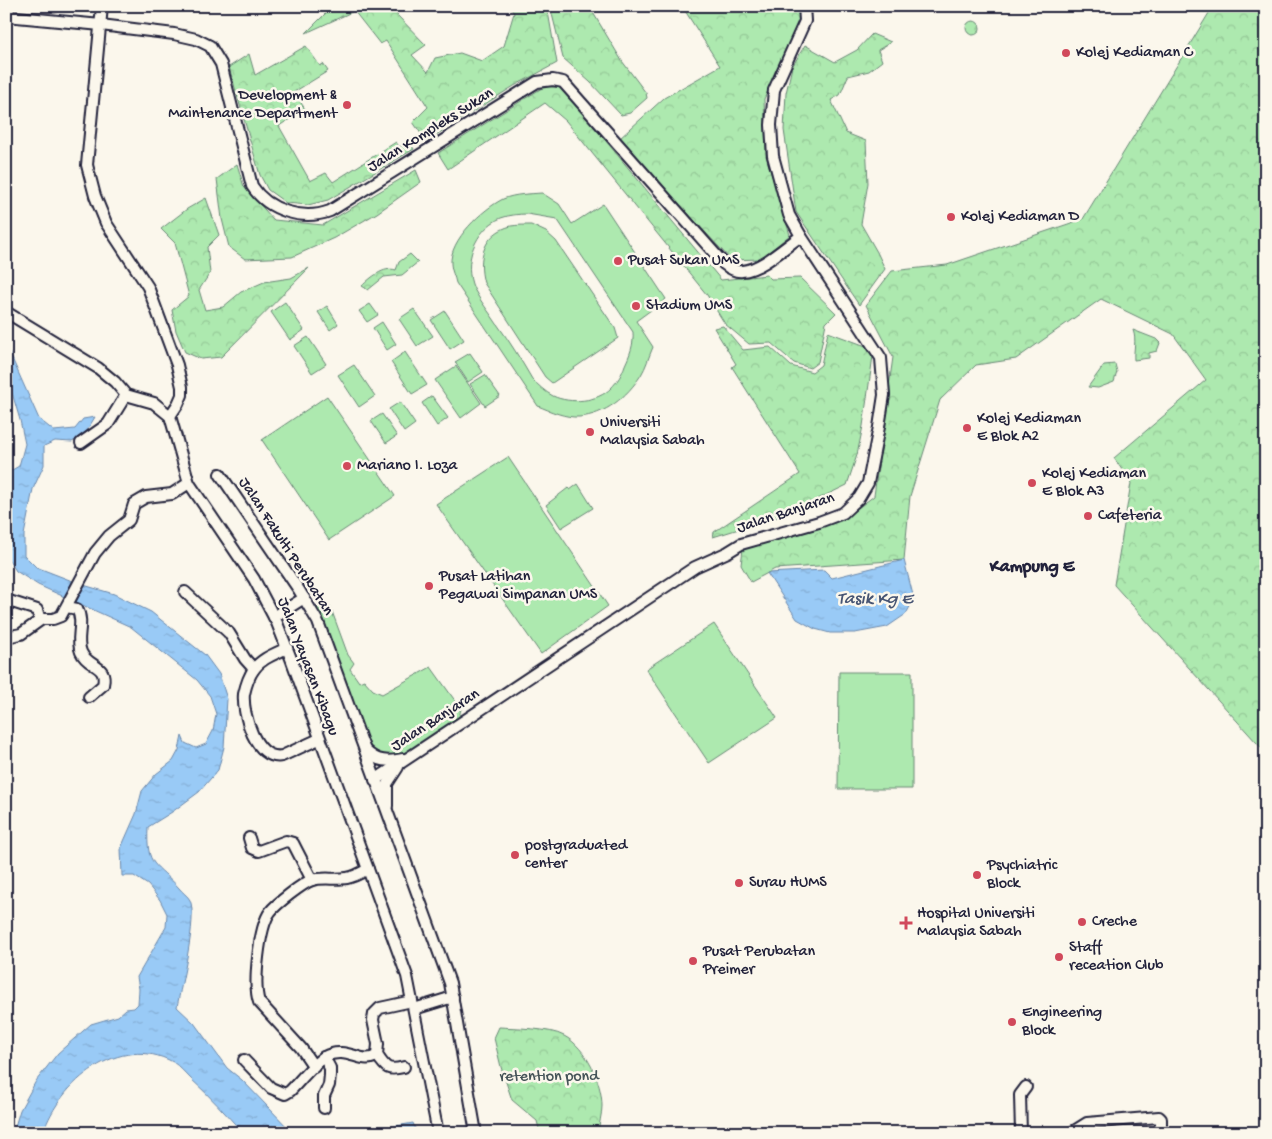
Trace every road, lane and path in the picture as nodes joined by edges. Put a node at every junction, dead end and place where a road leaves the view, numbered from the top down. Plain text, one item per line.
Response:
1 (102, 6) edge
2 (804, 6) edge
3 (6, 16) edge
4 (101, 25) junction
5 (801, 236) junction
6 (6, 312) edge
7 (126, 395) junction
8 (170, 416) junction
9 (81, 444) dead end
10 (220, 474) dead end
11 (188, 483) junction
12 (185, 592) dead end
13 (304, 598) junction
14 (6, 600) edge
15 (68, 604) junction
16 (274, 617) junction
17 (40, 620) junction
18 (6, 637) edge
19 (287, 648) junction
20 (254, 669) junction
21 (89, 697) dead end
22 (319, 739) junction
23 (365, 751) junction
24 (406, 759) junction
25 (375, 780) junction
26 (387, 812) junction
27 (248, 838) dead end
28 (368, 869) junction
29 (312, 880) junction
30 (452, 997) junction
31 (413, 1005) junction
32 (377, 1055) junction
33 (324, 1057) junction
34 (244, 1060) dead end
35 (314, 1067) junction
36 (404, 1067) dead end
37 (1026, 1087) dead end
38 (324, 1108) dead end
39 (438, 1133) edge
40 (476, 1133) edge
41 (1021, 1133) edge
42 (1071, 1133) edge
43 (1160, 1133) edge

1 - 4 street
2 - 5 street, Jalan Banjaran
3 - 4 street, Jalan Kompleks Sukan
4 - 5 street, Jalan Kompleks Sukan
4 - 8 street
5 - 24 street, Jalan Banjaran
6 - 7 street
7 - 8 street
7 - 9 street
8 - 11 street, Jalan Yayasan Kibagu
10 - 13 street, Jalan Fakulti Perubatan
11 - 15 street
11 - 16 street, Jalan Yayasan Kibagu
12 - 20 street
13 - 16 street
13 - 23 street, Jalan Fakulti Perubatan
14 - 17 street
15 - 17 street
15 - 21 street
16 - 19 street, Jalan Yayasan Kibagu
17 - 18 street
19 - 20 street
19 - 22 street, Jalan Yayasan Kibagu
20 - 22 street
22 - 28 street, Jalan Yayasan Kibagu
23 - 24 street
23 - 25 street, Jalan Fakulti Perubatan
24 - 25 street, Jalan Banjaran
24 - 26 street
25 - 26 street, Jalan Fakulti Perubatan
26 - 30 street, Jalan Fakulti Perubatan
27 - 29 street
28 - 29 street
28 - 31 street, Jalan Yayasan Kibagu
29 - 35 street
30 - 31 street
30 - 40 street, Jalan Fakulti Perubatan
31 - 32 street
31 - 39 street, Jalan Yayasan Kibagu
32 - 33 street
32 - 36 street
33 - 35 street
33 - 38 street
34 - 35 street
37 - 41 street
42 - 43 street

